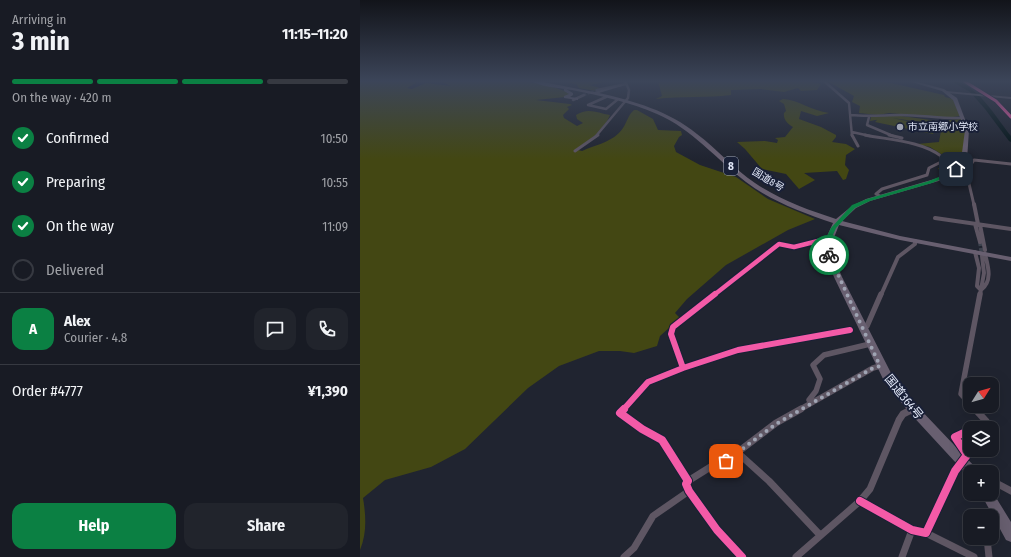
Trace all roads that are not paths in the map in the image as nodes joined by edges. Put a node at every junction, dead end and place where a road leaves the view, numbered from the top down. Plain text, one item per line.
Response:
1 (597, 107) edge
2 (609, 107) edge
3 (619, 107) edge
4 (644, 107) edge
5 (850, 107) edge
6 (958, 107) edge
7 (851, 115) junction
8 (869, 117) junction
9 (963, 118) junction
10 (852, 132) junction
11 (912, 144) junction
12 (858, 146) dead end
13 (576, 151) dead end
14 (1011, 164) edge
15 (880, 196) junction
16 (935, 218) dead end
17 (839, 220) junction
18 (978, 224) junction
19 (1011, 230) edge
20 (915, 241) junction
21 (827, 242) junction
22 (980, 242) tunnel mouth
23 (982, 253) junction
24 (1011, 255) edge
25 (1011, 259) edge
26 (981, 290) junction
27 (862, 328) junction
28 (850, 330) dead end
29 (870, 344) junction
30 (880, 366) junction
31 (683, 368) junction
32 (964, 377) edge
33 (963, 384) edge
34 (963, 396) edge
35 (811, 403) junction
36 (913, 409) junction
37 (979, 413) edge
38 (986, 421) edge
39 (963, 434) edge
40 (963, 448) edge
41 (738, 452) junction
42 (965, 457) edge
43 (962, 460) junction
44 (966, 465) edge
45 (688, 481) junction
46 (999, 485) edge
47 (689, 491) junction
48 (1011, 491) edge
49 (860, 501) junction
50 (999, 520) edge
51 (912, 530) junction
52 (926, 533) junction
53 (820, 535) junction
54 (1011, 535) edge
55 (988, 545) edge
56 (624, 557) edge
57 (742, 557) edge
58 (796, 557) edge
59 (902, 557) edge
60 (974, 557) edge
61 (989, 557) edge

1 - 2 street
3 - 13 street
4 - 17 highway, 国道8号 / 8
5 - 7 street
6 - 9 highway
7 - 8 street
7 - 10 street
8 - 9 street
8 - 11 street
9 - 15 highway
10 - 11 street
10 - 12 street
11 - 15 street
14 - 18 street
15 - 17 highway
16 - 18 street
17 - 20 highway, 国道8号 / 8
17 - 21 highway
17 - 23 highway, 国道8号 / 8
18 - 19 street
18 - 22 street
18 - 23 street
20 - 23 highway, 国道8号 / 8
20 - 27 street
21 - 27 highway, 国道364号
21 - 31 street
23 - 24 highway, 国道8号 / 8
23 - 25 highway, 国道8号 / 8
23 - 26 street
23 - 26 street
26 - 32 street
27 - 29 highway, 国道364号
28 - 31 street
29 - 30 highway, 国道364号
29 - 35 street
30 - 35 street
30 - 36 highway, 国道364号
31 - 45 street
33 - 34 street
35 - 41 street
36 - 43 highway, 国道364号
36 - 49 street
37 - 38 street
39 - 40 street
41 - 45 street
41 - 53 street
42 - 43 street
43 - 44 highway, 国道364号
43 - 52 street
45 - 47 street
46 - 48 street
47 - 56 street
47 - 57 street
49 - 51 street
49 - 53 street
50 - 54 highway
51 - 52 street
51 - 59 street
52 - 60 street
53 - 58 street
55 - 61 street

